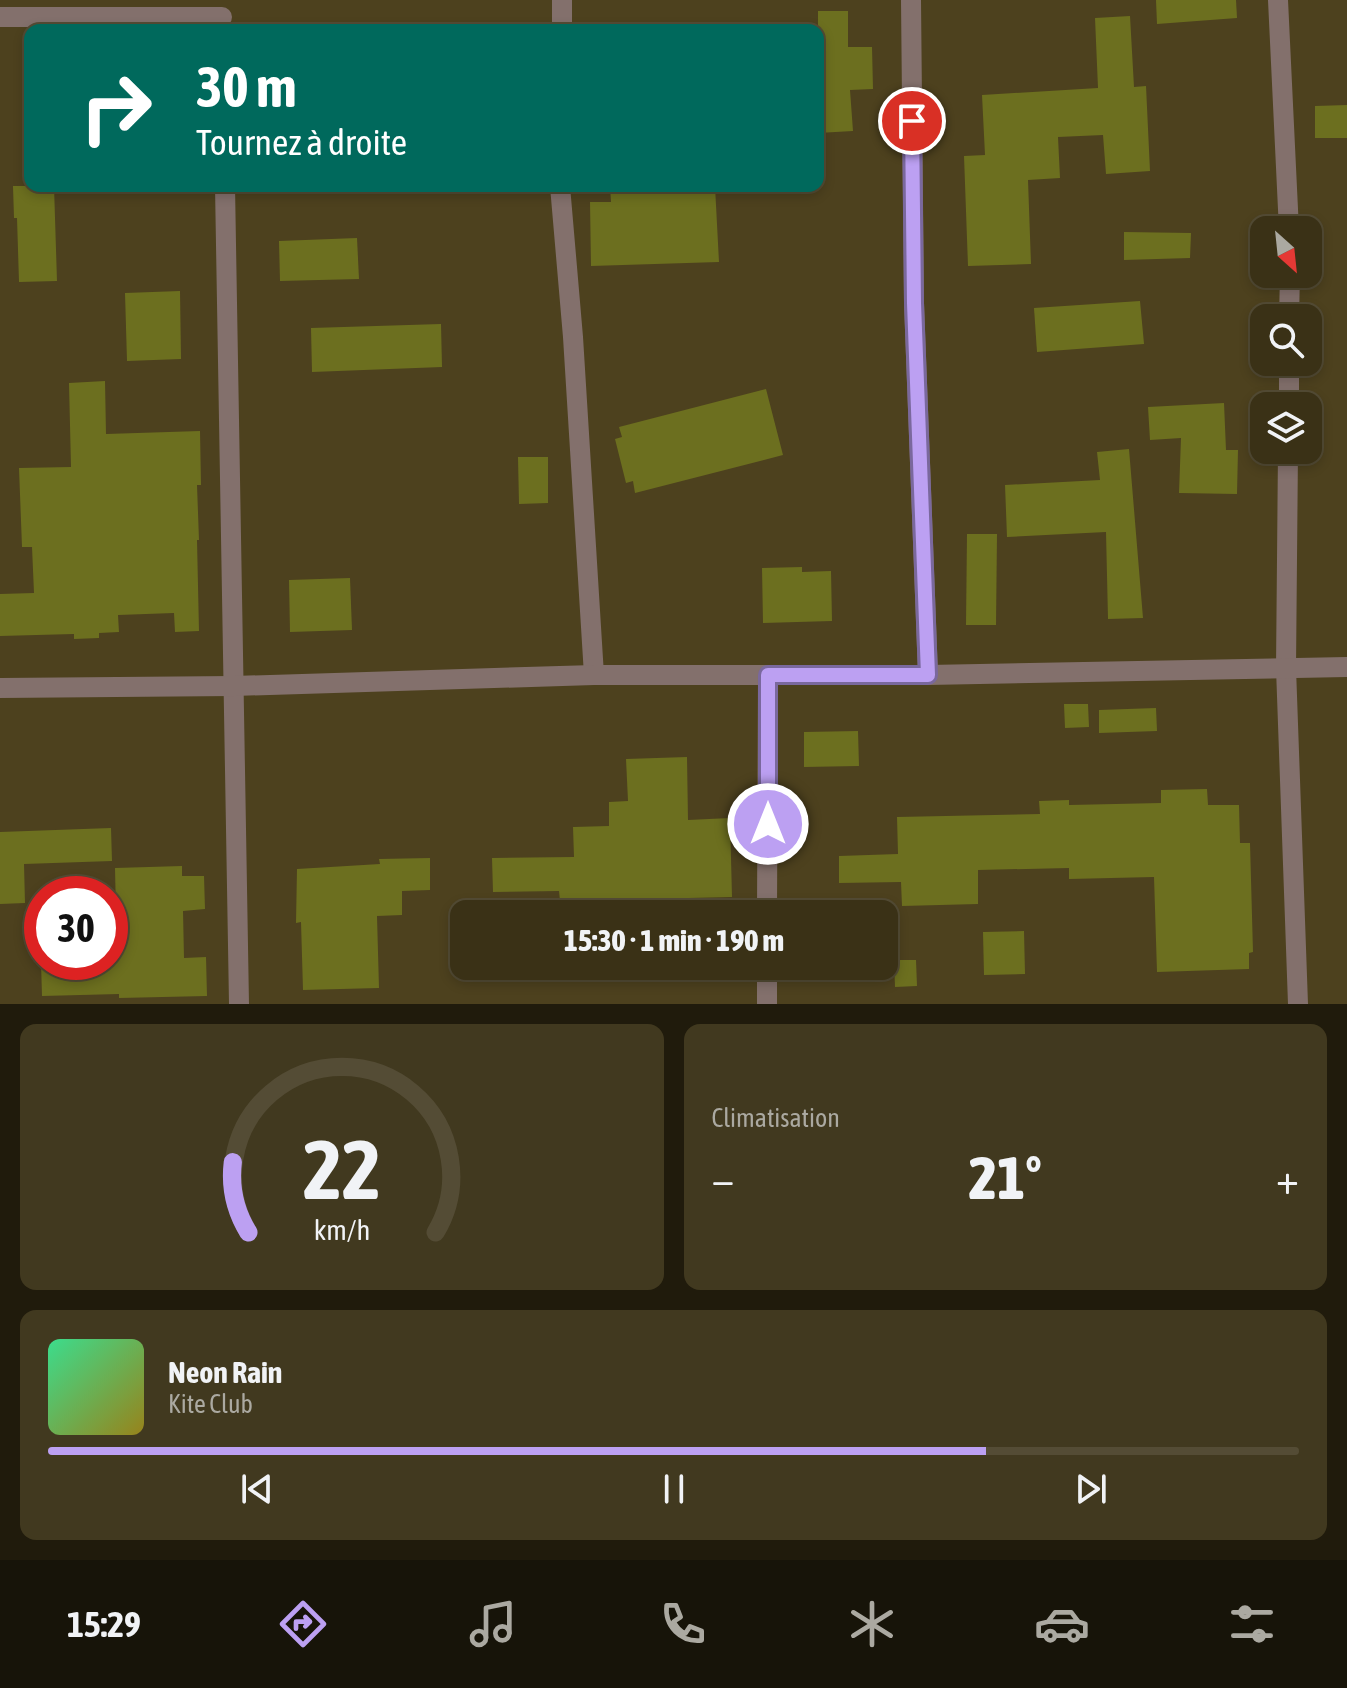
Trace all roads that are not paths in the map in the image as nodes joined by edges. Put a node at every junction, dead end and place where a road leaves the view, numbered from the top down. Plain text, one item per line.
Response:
1 (562, 0) edge
2 (911, 0) edge
3 (1278, 0) edge
4 (222, 16) edge
5 (0, 17) edge
6 (562, 24) edge
7 (225, 192) edge
8 (561, 192) edge
9 (1288, 216) edge
10 (1288, 464) edge
11 (1347, 667) edge
12 (1286, 668) junction
13 (594, 675) junction
14 (768, 675) junction
15 (928, 675) junction
16 (234, 686) junction
17 (0, 688) edge
18 (767, 900) edge
19 (767, 980) edge
20 (239, 1004) edge
21 (767, 1004) edge
22 (1298, 1004) edge

1 - 6 street
2 - 15 street
3 - 9 street
4 - 5 street
7 - 16 street
8 - 13 street
10 - 12 street
11 - 12 street
12 - 15 street
12 - 22 street
13 - 14 street
13 - 16 street
14 - 15 street
14 - 18 street
16 - 17 street
16 - 20 street
19 - 21 street

